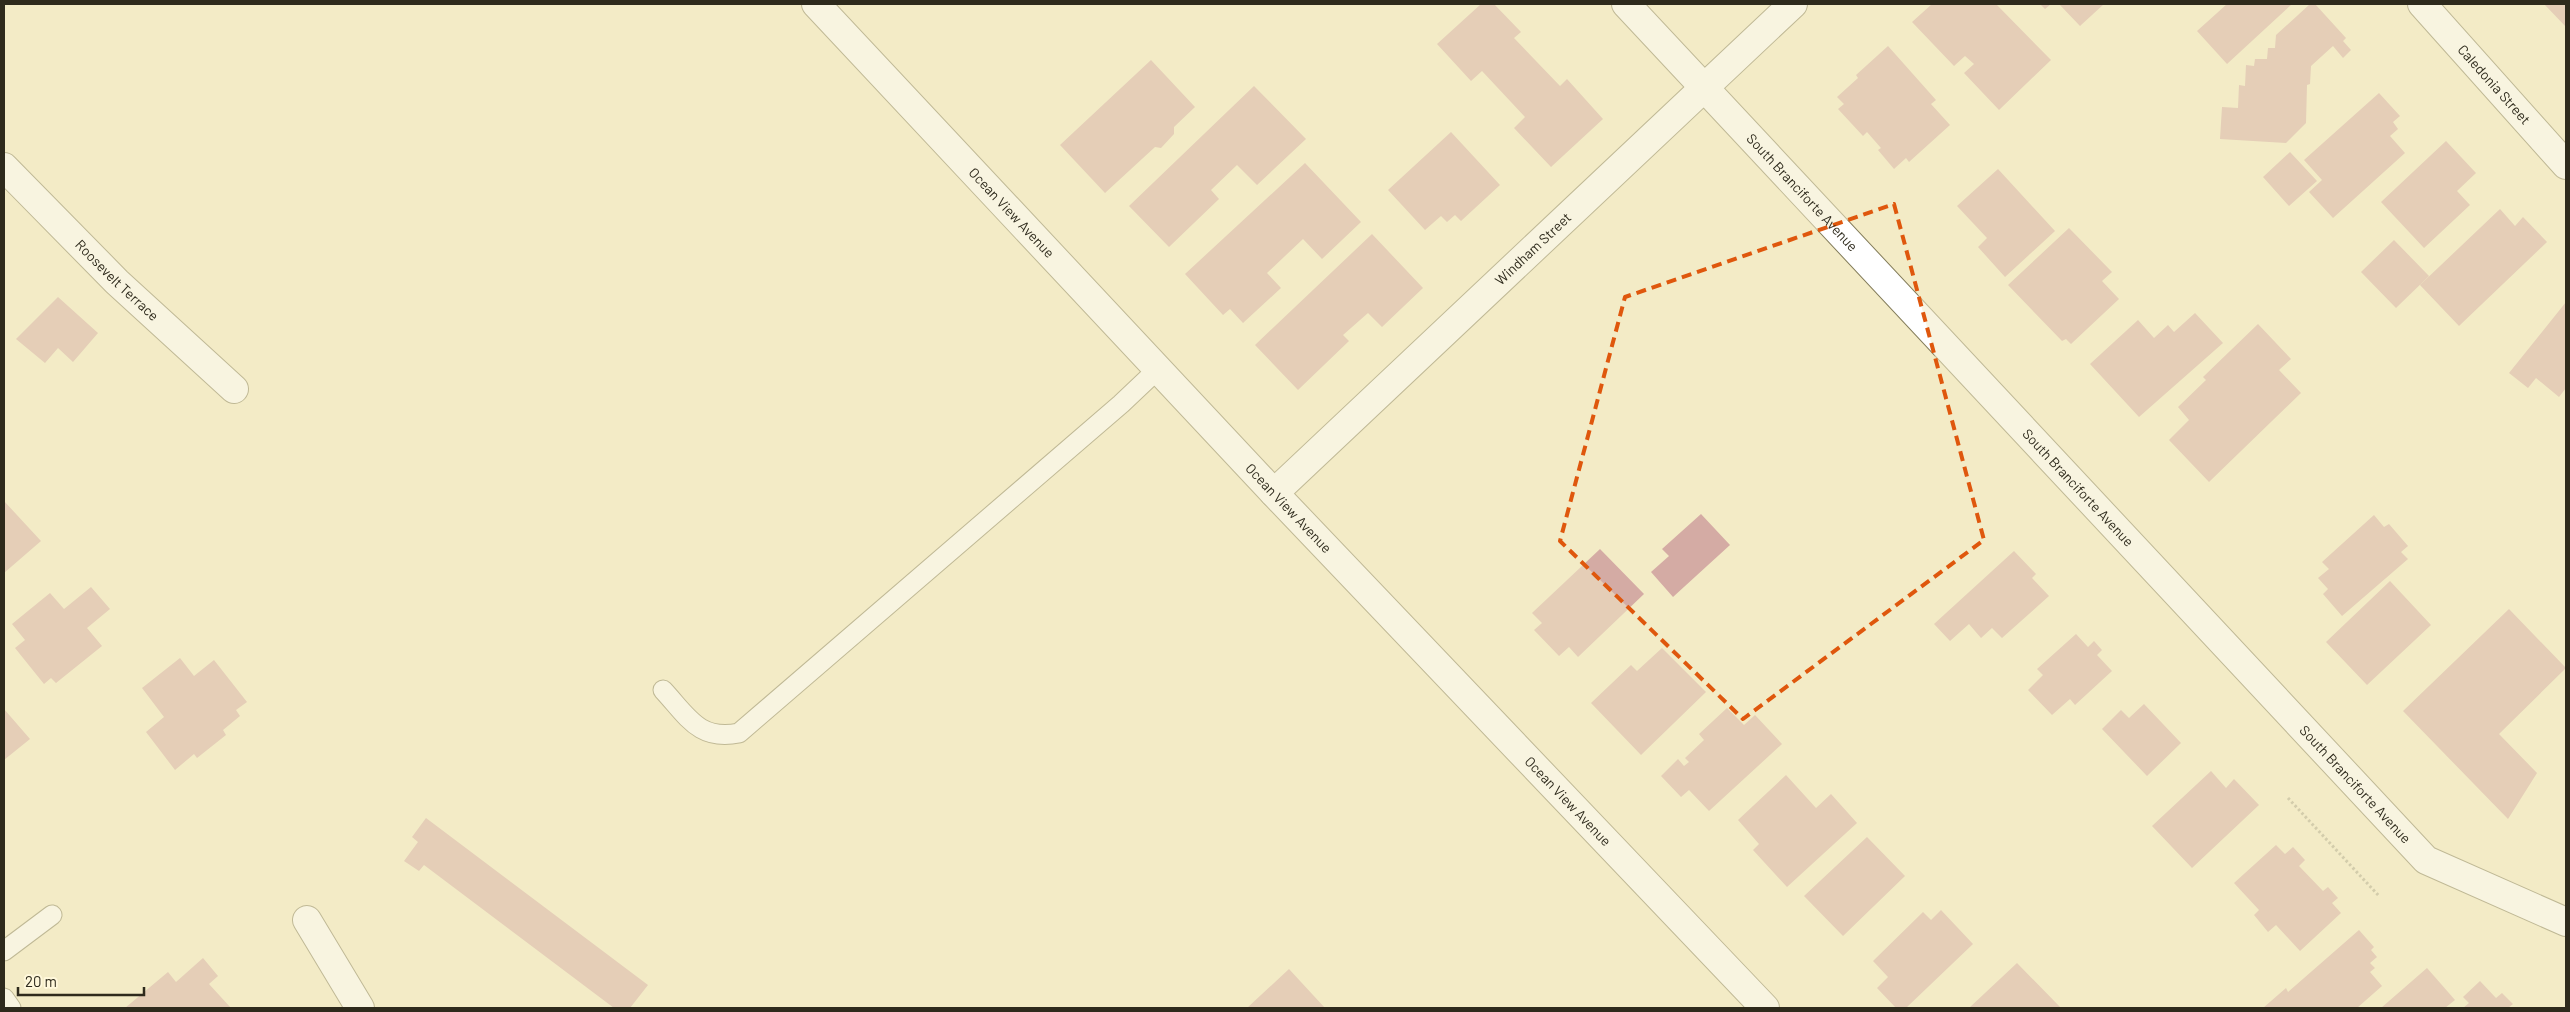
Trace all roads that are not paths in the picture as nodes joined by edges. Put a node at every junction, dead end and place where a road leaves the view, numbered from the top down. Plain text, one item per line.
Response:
1 (816, 4) edge
2 (1626, 4) edge
3 (1793, 4) edge
4 (2422, 4) edge
5 (1704, 88) junction
6 (2566, 165) edge
7 (4, 167) edge
8 (1158, 369) junction
9 (234, 389) dead end
10 (1274, 493) junction
11 (663, 690) dead end
12 (52, 915) dead end
13 (307, 920) dead end
14 (2566, 922) edge
15 (4, 951) edge
16 (4, 998) edge
17 (12, 1008) edge
18 (360, 1008) edge
19 (1765, 1008) edge

1 - 8 street, Ocean View Avenue
2 - 5 street, South Branciforte Avenue
3 - 5 street, Windham Street
4 - 6 street, Caledonia Street
5 - 10 street, Windham Street
5 - 14 street, South Branciforte Avenue
7 - 9 street, Roosevelt Terrace
8 - 10 street, Ocean View Avenue
8 - 11 lane
10 - 19 street, Ocean View Avenue
12 - 15 lane
13 - 18 street
16 - 17 lane

